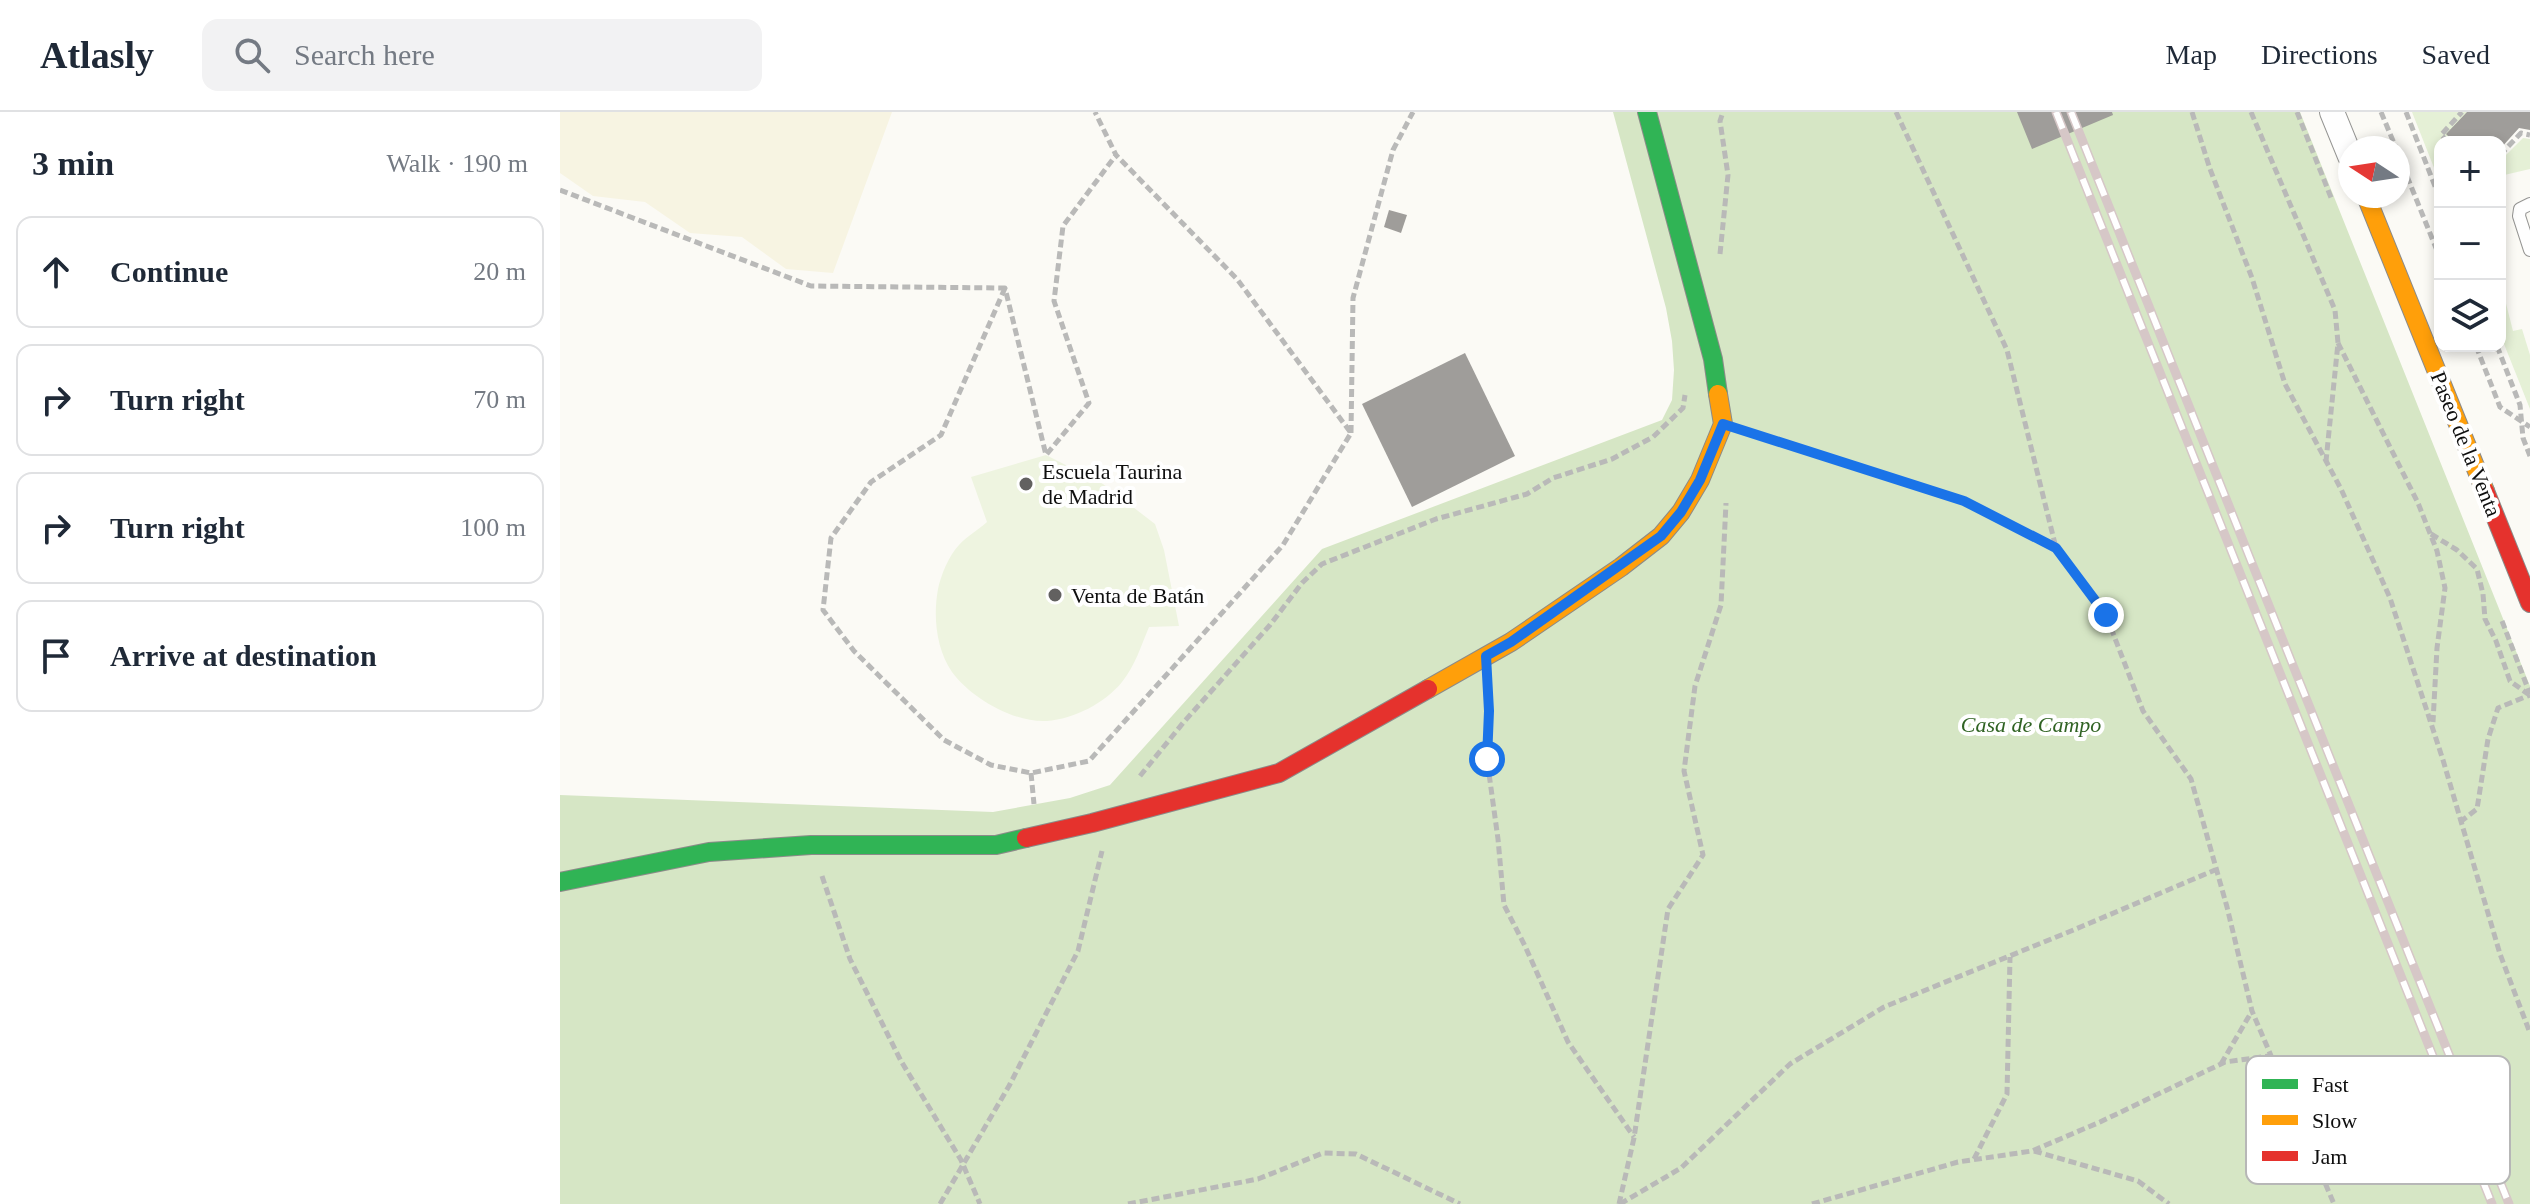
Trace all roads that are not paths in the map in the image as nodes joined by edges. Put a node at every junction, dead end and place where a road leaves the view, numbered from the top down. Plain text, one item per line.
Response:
1 (1647, 112) edge
2 (2332, 112) edge
3 (2342, 136) edge
4 (2530, 204) edge
5 (2371, 208) edge
6 (2530, 250) edge
7 (2530, 603) edge
8 (560, 882) edge

1 - 8 street
2 - 3 street
4 - 6 lane
5 - 7 street, Paseo de la Venta

